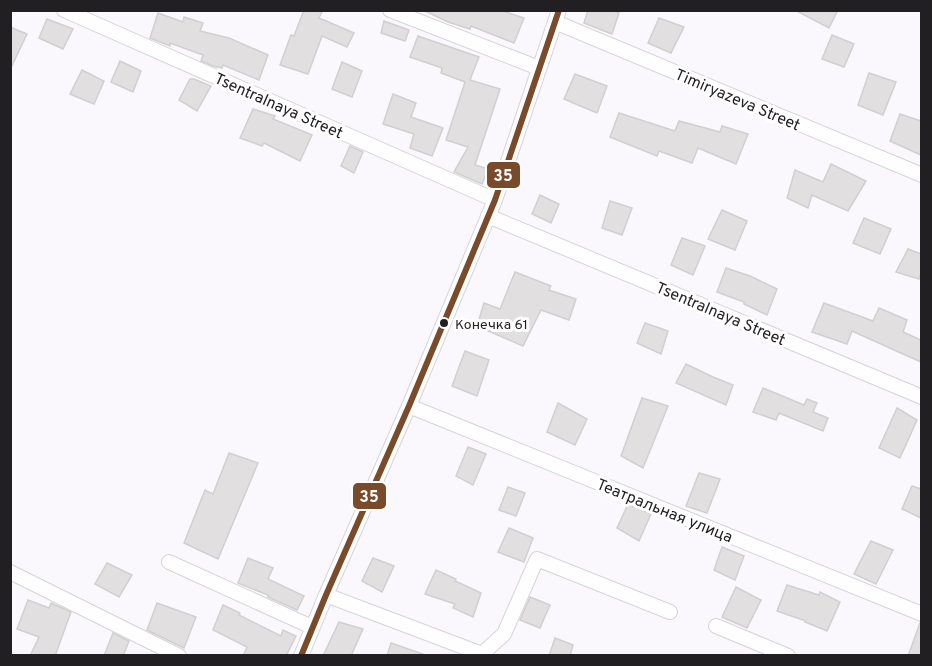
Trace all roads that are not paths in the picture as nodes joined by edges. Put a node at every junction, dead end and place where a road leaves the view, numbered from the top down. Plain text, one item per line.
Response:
1 (64, 10) edge
2 (390, 10) edge
3 (557, 16) edge
4 (539, 68) junction
5 (921, 175) edge
6 (495, 200) junction
7 (488, 216) junction
8 (921, 397) edge
9 (409, 406) junction
10 (169, 562) dead end
11 (10, 572) edge
12 (326, 595) junction
13 (670, 612) dead end
14 (921, 614) edge
15 (717, 626) dead end
16 (312, 627) junction
17 (179, 656) edge
18 (301, 656) edge
19 (788, 656) edge

1 - 6 street, Tsentralnaya Street
2 - 4 street
3 - 4 street
3 - 5 street, Timiryazeva Street
4 - 6 street
6 - 7 street
7 - 8 street, Tsentralnaya Street
7 - 9 street
9 - 12 street
9 - 14 street, Театральная улица
10 - 16 street
11 - 17 street
12 - 13 street
12 - 16 street
15 - 19 street
16 - 18 street

